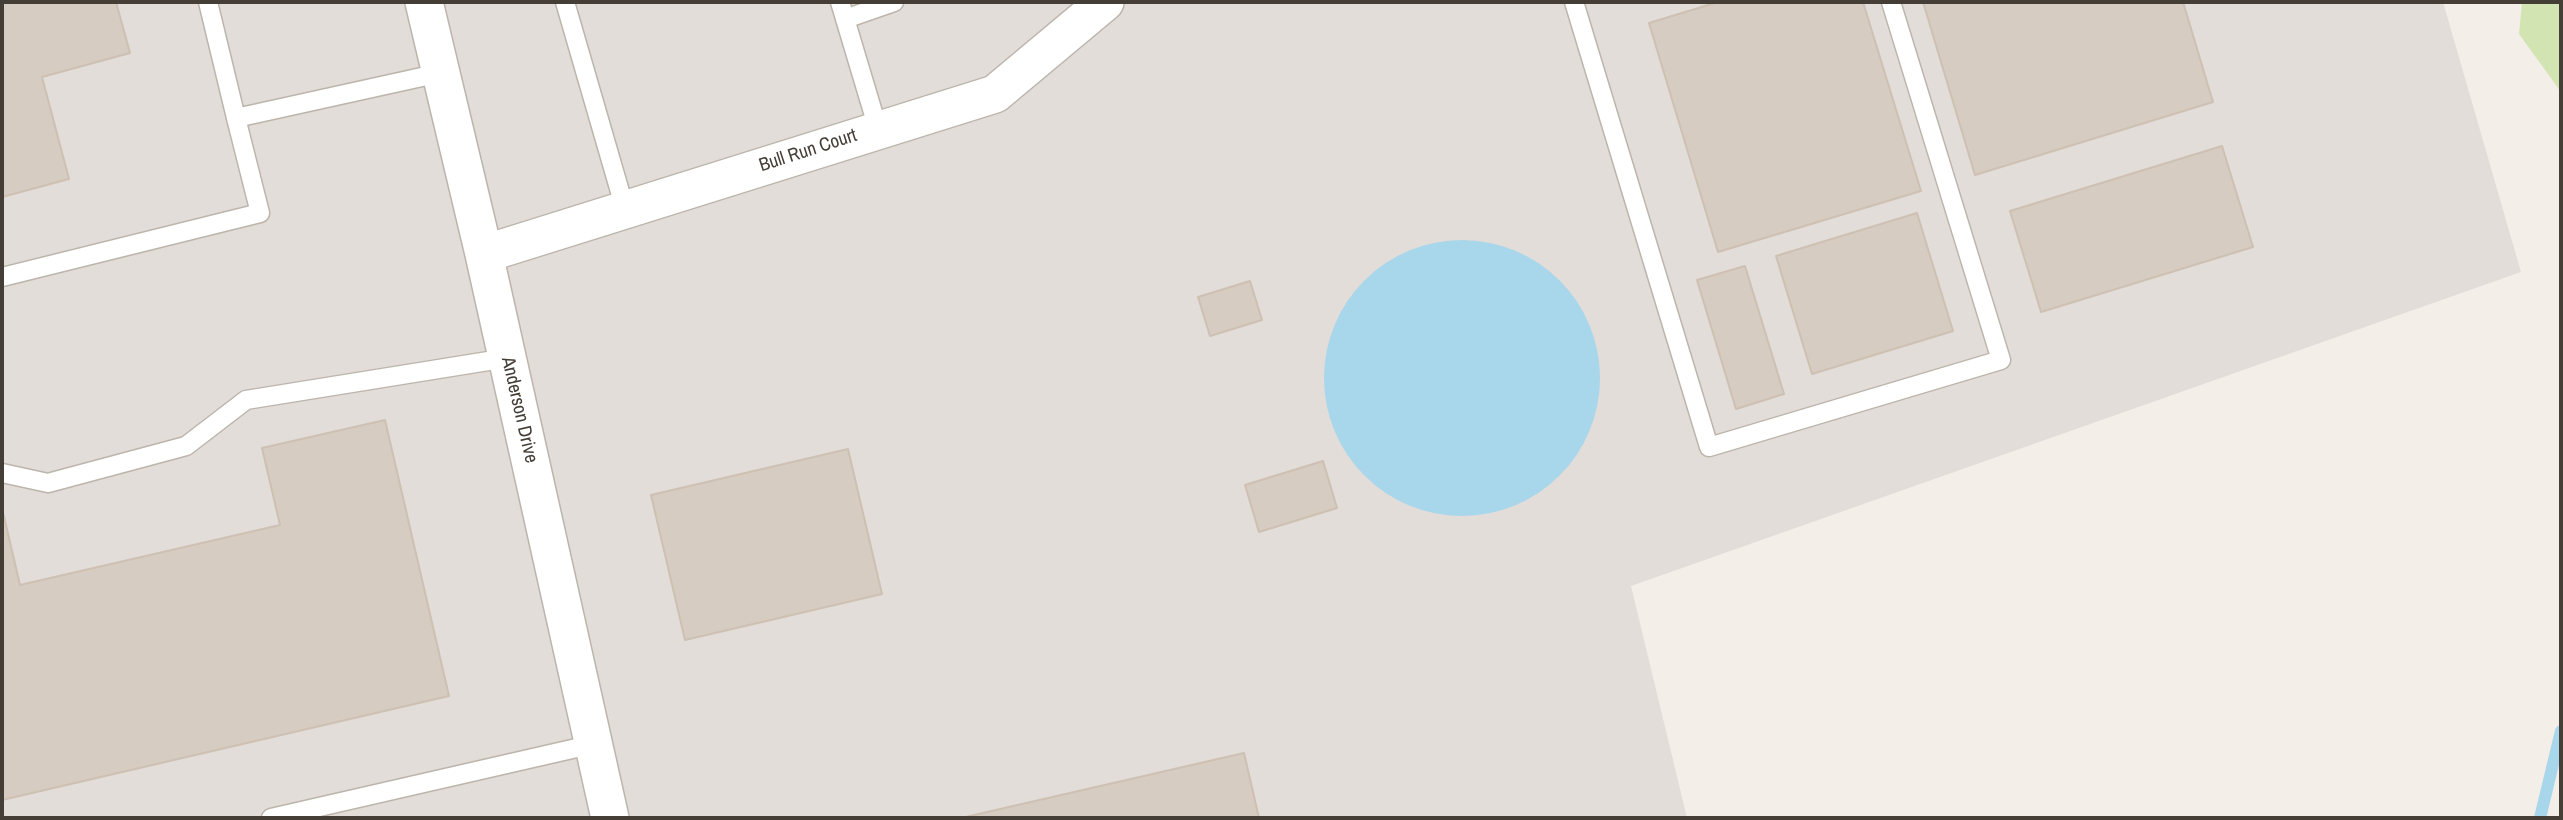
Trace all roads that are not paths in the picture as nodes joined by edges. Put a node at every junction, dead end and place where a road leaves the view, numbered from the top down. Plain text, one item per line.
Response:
1 (208, 2) edge
2 (424, 2) edge
3 (565, 2) edge
4 (840, 2) edge
5 (894, 2) edge
6 (1105, 2) edge
7 (1891, 2) edge
8 (1577, 3) edge
9 (845, 19) junction
10 (440, 72) junction
11 (236, 118) junction
12 (878, 129) junction
13 (625, 209) junction
14 (484, 254) junction
15 (2, 277) edge
16 (507, 358) junction
17 (2, 473) edge
18 (594, 744) junction
19 (271, 818) edge
20 (610, 818) edge

1 - 11 lane
2 - 10 street, Anderson Drive
3 - 13 lane
4 - 9 lane
5 - 9 lane
6 - 12 street, Bull Run Court
7 - 8 lane
9 - 12 lane
10 - 11 lane
10 - 14 street, Anderson Drive
11 - 15 lane
12 - 13 street, Bull Run Court
13 - 14 street, Bull Run Court
14 - 16 street, Anderson Drive
16 - 17 lane
16 - 18 street, Anderson Drive
18 - 19 lane
18 - 20 street, Anderson Drive

